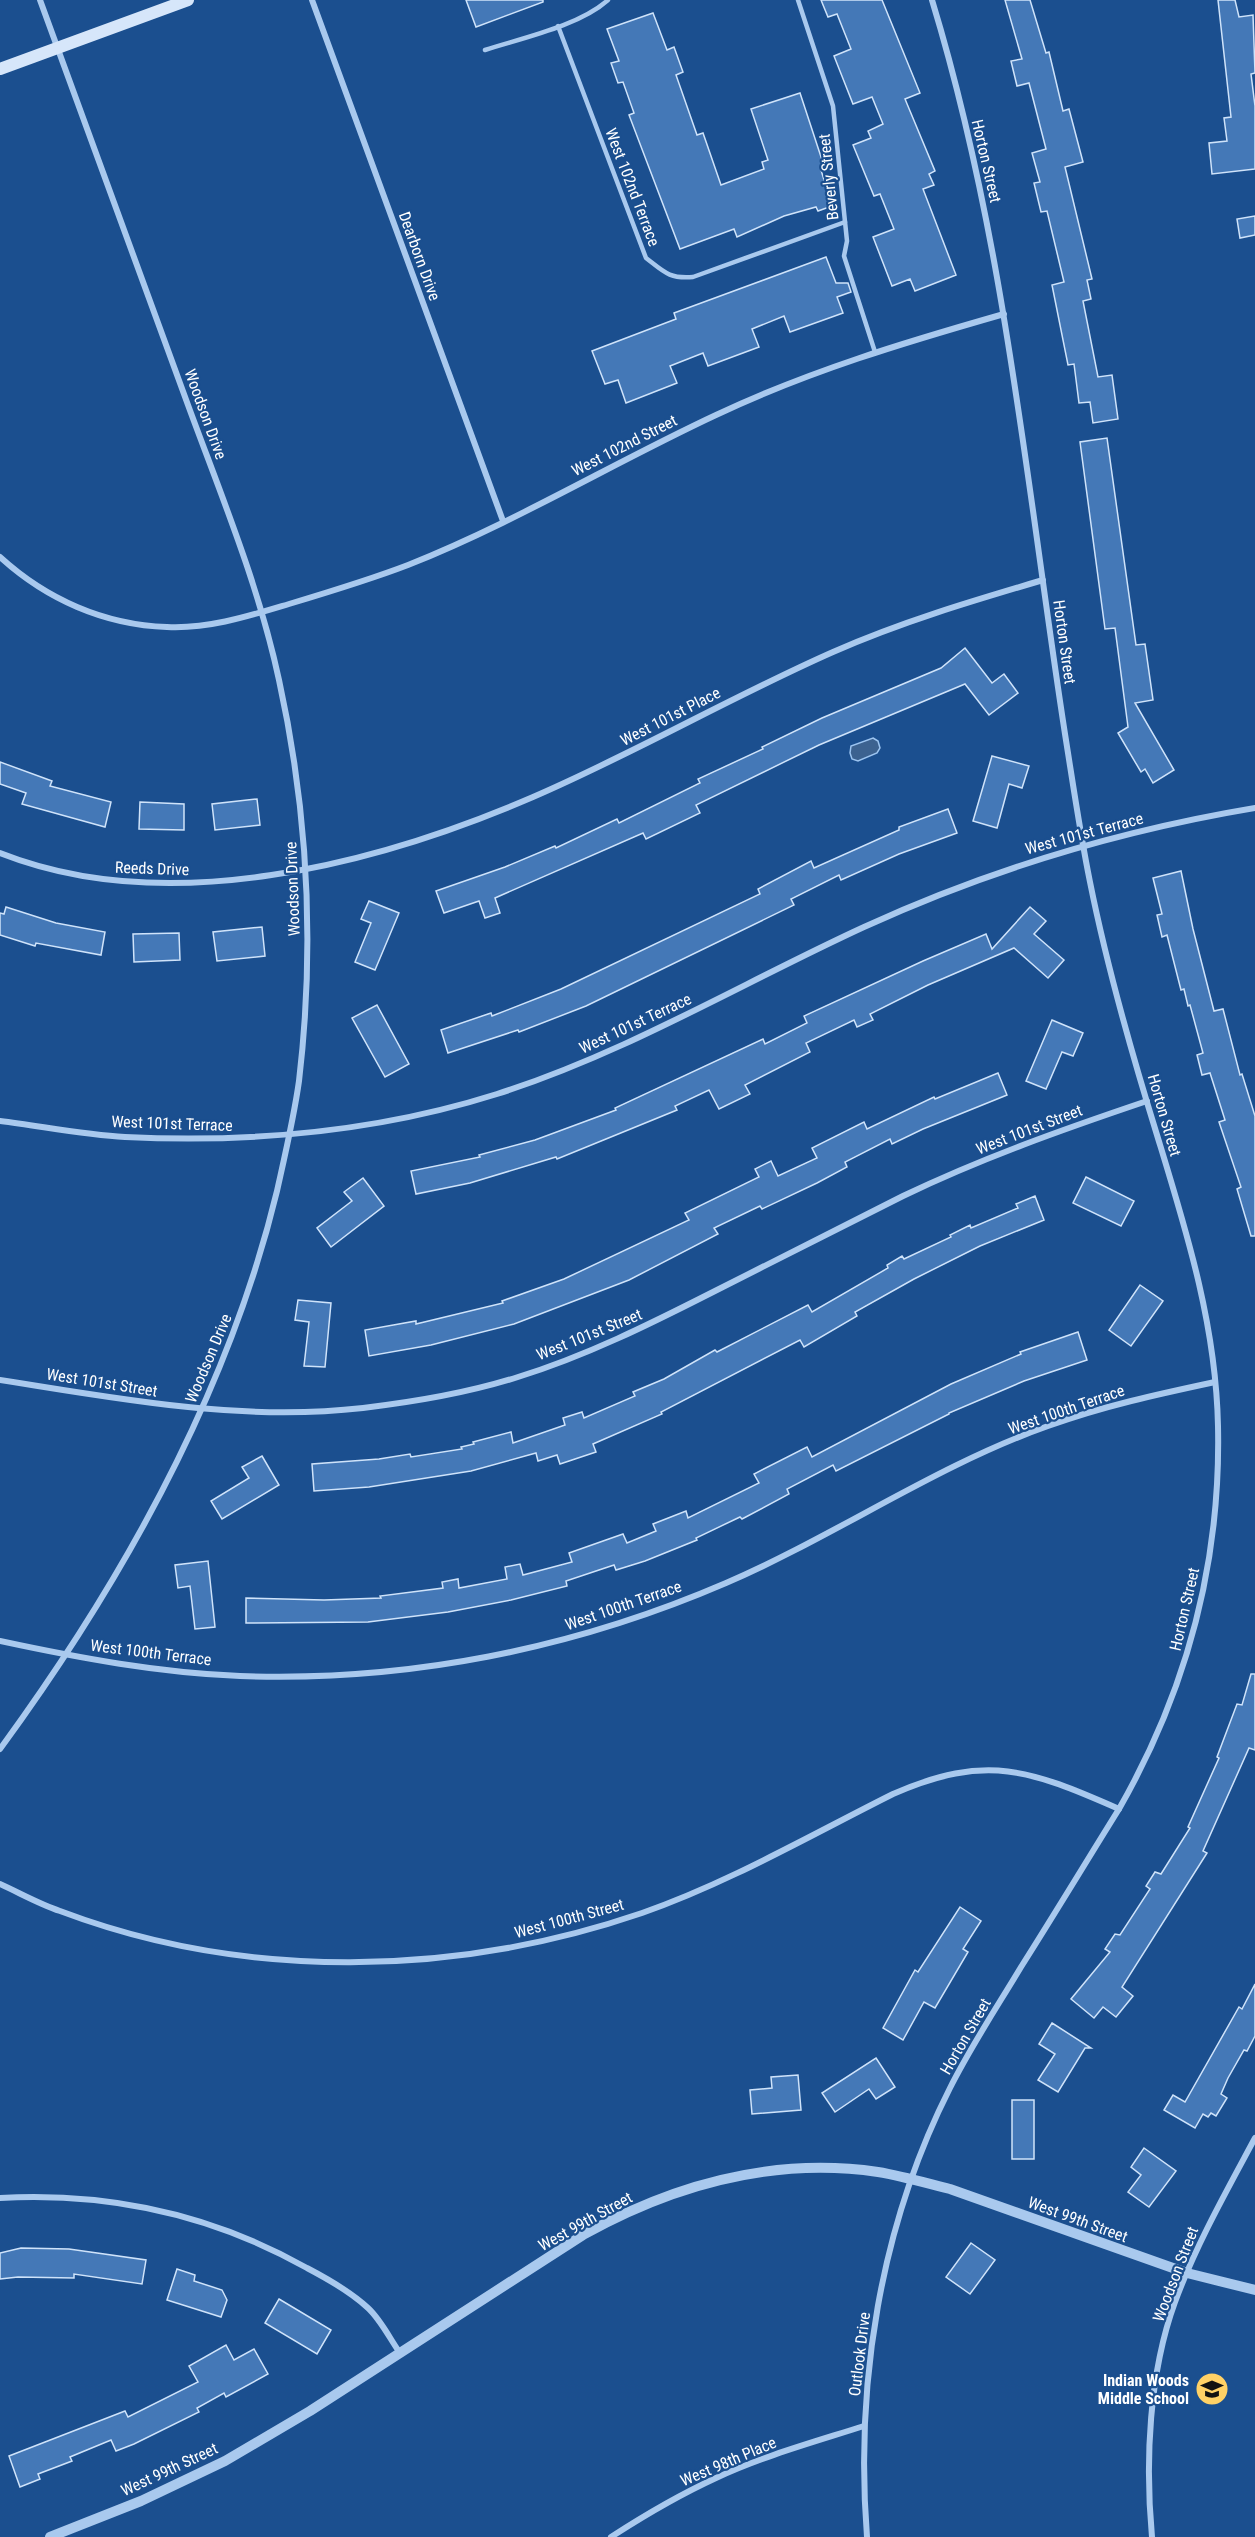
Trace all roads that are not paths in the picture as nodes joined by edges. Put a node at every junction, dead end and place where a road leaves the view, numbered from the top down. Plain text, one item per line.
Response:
1 (40, 0) edge
2 (188, 0) edge
3 (312, 0) edge
4 (608, 0) edge
5 (798, 0) edge
6 (932, 0) edge
7 (558, 26) junction
8 (58, 48) junction
9 (485, 50) dead end
10 (0, 69) edge
11 (845, 222) junction
12 (1004, 314) junction
13 (875, 352) junction
14 (502, 521) junction
15 (0, 557) edge
16 (1043, 580) junction
17 (261, 612) junction
18 (1255, 808) edge
19 (1083, 845) junction
20 (0, 853) edge
21 (306, 867) junction
22 (1146, 1101) junction
23 (0, 1121) edge
24 (289, 1135) junction
25 (0, 1380) edge
26 (1215, 1382) junction
27 (201, 1409) junction
28 (0, 1641) edge
29 (66, 1654) junction
30 (0, 1749) edge
31 (1119, 1809) junction
32 (0, 1884) edge
33 (1255, 2138) edge
34 (912, 2180) junction
35 (0, 2198) edge
36 (1187, 2273) junction
37 (1255, 2290) edge
38 (400, 2353) junction
39 (864, 2426) junction
40 (50, 2537) edge
41 (611, 2537) edge
42 (867, 2537) edge
43 (1152, 2537) edge

1 - 8 street, Woodson Drive
2 - 8 main road
3 - 14 street, Dearborn Drive
4 - 7 lane
5 - 11 lane, Beverly Street
6 - 12 street, Horton Street
7 - 9 lane
7 - 11 lane, West 102nd Terrace
8 - 10 main road
8 - 17 street, Woodson Drive
11 - 13 lane, Beverly Street
12 - 13 street, West 102nd Street
12 - 16 street, Horton Street
13 - 14 street, West 102nd Street
14 - 17 street, West 102nd Street
15 - 17 street
16 - 19 street, Horton Street
16 - 21 street, West 101st Place
17 - 21 street, Woodson Drive
18 - 19 street, West 101st Terrace
19 - 22 street, Horton Street
19 - 24 street, West 101st Terrace
20 - 21 street, Reeds Drive
21 - 24 street, Woodson Drive
22 - 26 street, Horton Street
22 - 27 street, West 101st Street
23 - 24 street, West 101st Terrace
24 - 27 street, Woodson Drive
25 - 27 street, West 101st Street
26 - 29 street, West 100th Terrace
26 - 31 street, Horton Street
27 - 29 street, Woodson Drive
28 - 29 street, West 100th Terrace
29 - 30 street, Woodson Drive
31 - 32 street, West 100th Street
31 - 34 street, Horton Street
33 - 36 street, Woodson Street
34 - 36 street, West 99th Street
34 - 38 street, West 99th Street
34 - 39 street, Outlook Drive
35 - 38 street
36 - 37 street, West 99th Street
36 - 43 street, Woodson Street
38 - 40 street, West 99th Street
39 - 41 street, West 98th Place
39 - 42 street, Outlook Drive

